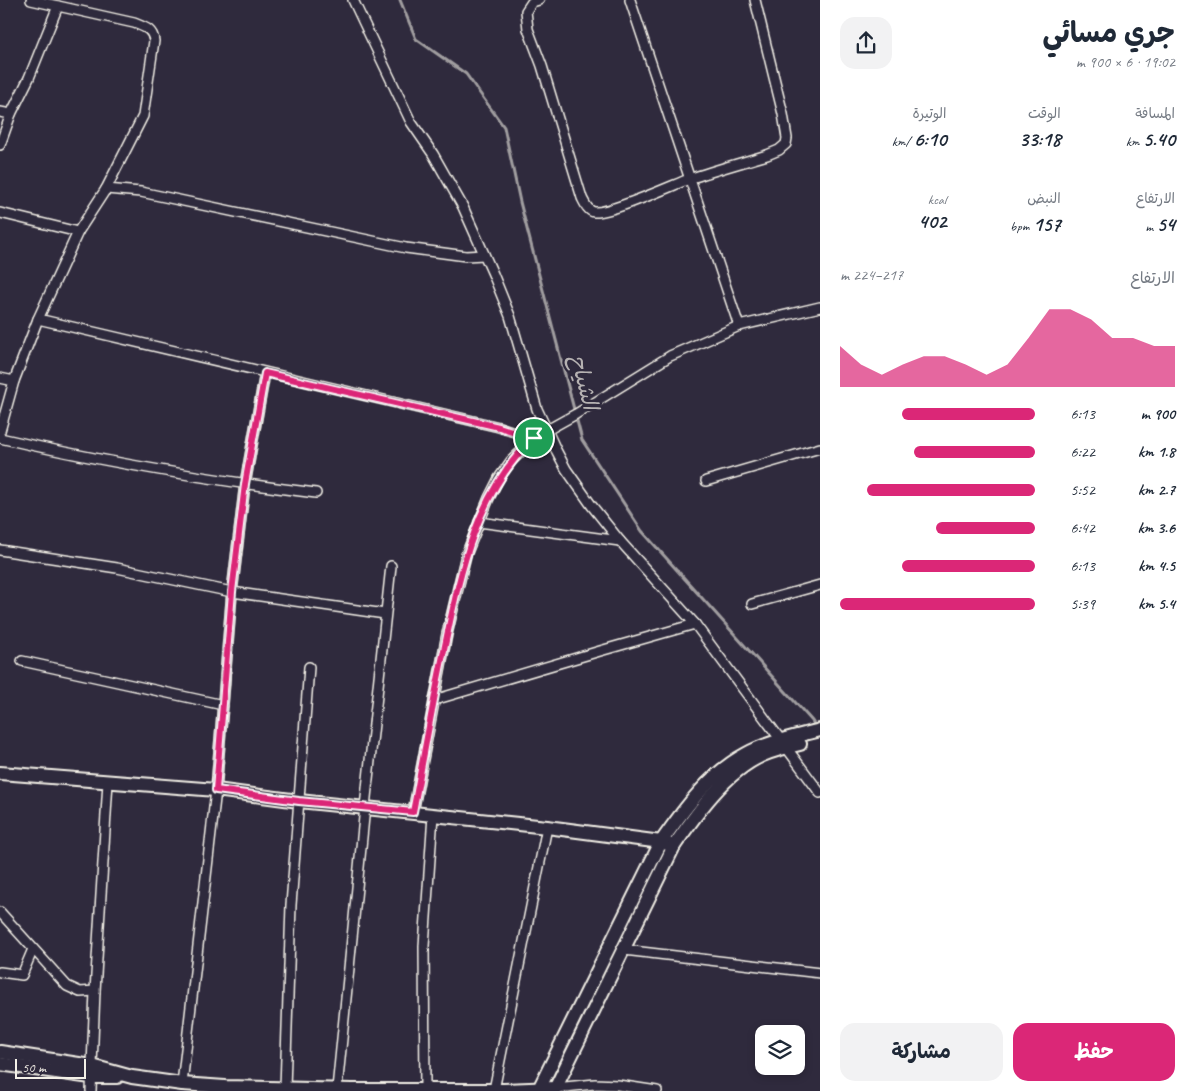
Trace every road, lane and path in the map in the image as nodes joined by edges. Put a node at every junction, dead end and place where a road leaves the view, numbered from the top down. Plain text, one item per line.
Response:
1 (31, 0) edge
2 (353, 0) edge
3 (540, 0) edge
4 (630, 0) edge
5 (755, 0) edge
6 (58, 6) junction
7 (0, 112) edge
8 (11, 114) junction
9 (0, 145) edge
10 (690, 179) junction
11 (106, 189) junction
12 (0, 213) edge
13 (78, 232) junction
14 (484, 255) junction
15 (820, 308) edge
16 (38, 319) junction
17 (739, 326) junction
18 (265, 373) junction
19 (0, 378) edge
20 (14, 381) junction
21 (546, 430) junction
22 (0, 431) edge
23 (0, 438) edge
24 (534, 438) junction
25 (820, 448) edge
26 (706, 481) dead end
27 (245, 484) junction
28 (316, 493) dead end
29 (479, 522) junction
30 (620, 541) junction
31 (0, 550) edge
32 (391, 566) dead end
33 (820, 584) edge
34 (232, 592) junction
35 (752, 604) dead end
36 (385, 614) junction
37 (695, 624) junction
38 (22, 661) dead end
39 (309, 667) dead end
40 (434, 700) junction
41 (223, 705) junction
42 (820, 730) edge
43 (820, 738) edge
44 (800, 740) junction
45 (783, 744) junction
46 (0, 773) edge
47 (108, 782) junction
48 (216, 790) junction
49 (820, 793) edge
50 (299, 801) junction
51 (365, 807) junction
52 (413, 812) junction
53 (433, 815) junction
54 (548, 827) junction
55 (661, 842) junction
56 (674, 846) junction
57 (0, 912) edge
58 (33, 949) junction
59 (624, 950) junction
60 (0, 972) edge
61 (820, 973) edge
62 (95, 991) junction
63 (0, 1052) edge
64 (0, 1064) edge
65 (92, 1072) junction
66 (182, 1084) junction
67 (285, 1088) junction
68 (619, 1088) edge
69 (225, 1089) edge
70 (337, 1089) junction
71 (425, 1089) junction
72 (501, 1090) edge
73 (539, 1090) edge
74 (555, 1090) edge
75 (91, 1091) edge
76 (352, 1091) edge
77 (657, 1091) edge

1 - 6 street
2 - 14 street
3 - 10 street
4 - 10 street
5 - 10 street
6 - 8 street
6 - 11 street
7 - 8 street
8 - 9 street
10 - 17 street
11 - 13 street
11 - 14 street
12 - 13 street
13 - 16 street
14 - 21 street
15 - 17 street
16 - 18 street
16 - 20 street
17 - 21 street
18 - 24 street
18 - 27 street
19 - 20 street
20 - 22 street
21 - 24 street
21 - 30 street
23 - 27 street
24 - 29 street
25 - 26 street
27 - 28 street
27 - 34 street
29 - 30 street
29 - 40 street
30 - 37 street
31 - 34 street
32 - 36 street
33 - 35 street
34 - 36 street
34 - 41 street
36 - 51 street
37 - 40 street
37 - 45 street
38 - 41 street
39 - 50 street
40 - 52 street
41 - 48 street
42 - 44 main road
43 - 44 main road
44 - 45 main road
45 - 49 street
45 - 55 main road
45 - 56 main road
46 - 47 main road
47 - 48 main road
47 - 62 street
48 - 50 main road
48 - 66 street
50 - 51 main road
50 - 67 street
51 - 52 main road
51 - 70 street
52 - 53 main road
53 - 54 main road
53 - 71 street
54 - 55 main road
54 - 72 street
55 - 56 main road
55 - 73 main road
56 - 59 main road
57 - 58 street
58 - 60 street
58 - 62 street
59 - 61 street
59 - 74 main road
62 - 65 street
63 - 65 main road
64 - 65 main road
65 - 66 main road
65 - 75 street
66 - 69 main road
67 - 69 main road
67 - 70 main road
68 - 74 street
68 - 77 street
70 - 76 main road
71 - 72 main road
71 - 76 main road
72 - 73 main road
73 - 74 main road

